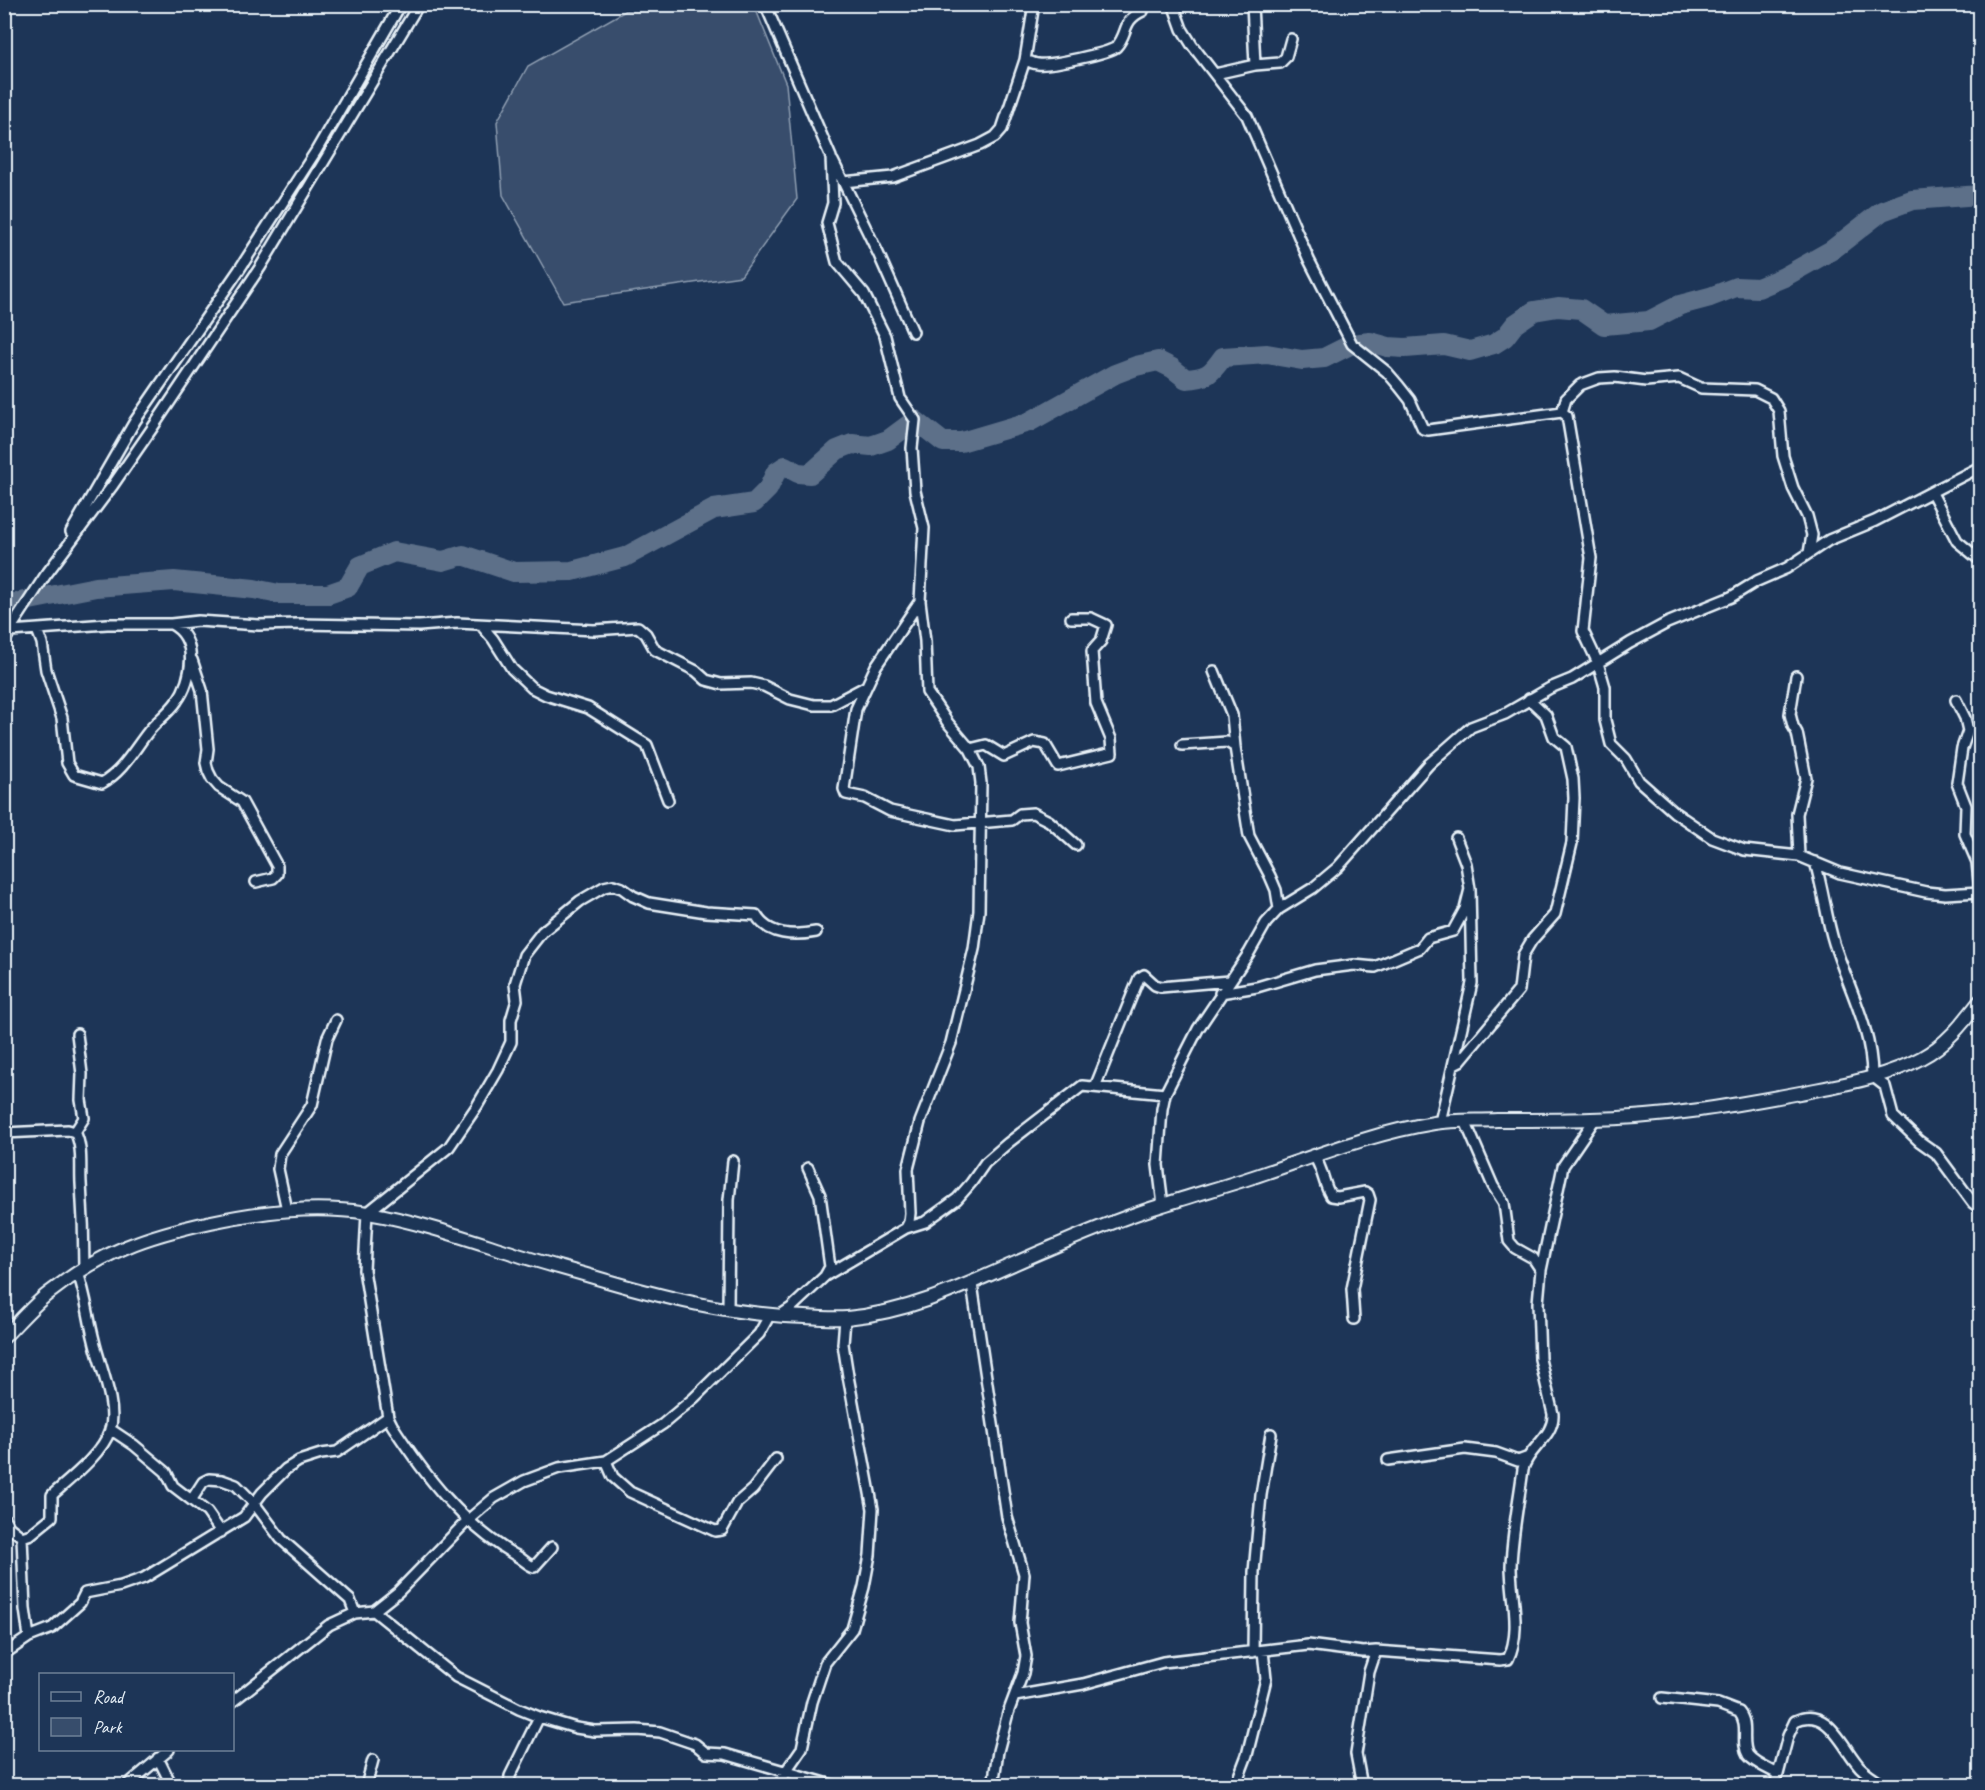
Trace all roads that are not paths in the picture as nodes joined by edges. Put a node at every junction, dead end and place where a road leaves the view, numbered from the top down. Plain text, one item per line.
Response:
1 (401, 4) edge
2 (419, 4) edge
3 (765, 4) edge
4 (1034, 4) edge
5 (1173, 4) edge
6 (1252, 4) edge
7 (1143, 11) dead end
8 (1291, 39) dead end
9 (1025, 60) junction
10 (1255, 65) junction
11 (1215, 74) junction
12 (831, 156) junction
13 (843, 182) junction
14 (913, 332) dead end
15 (1562, 412) junction
16 (1980, 467) edge
17 (1932, 493) junction
18 (1809, 553) junction
19 (1980, 560) edge
20 (45, 576) junction
21 (920, 601) junction
22 (1071, 618) dead end
23 (171, 624) junction
24 (480, 625) junction
25 (37, 630) junction
26 (7, 636) edge
27 (190, 655) junction
28 (1599, 663) junction
29 (1214, 671) dead end
30 (1796, 676) dead end
31 (866, 687) junction
32 (1528, 699) junction
33 (1956, 700) dead end
34 (1182, 745) dead end
35 (1235, 747) junction
36 (970, 749) junction
37 (668, 800) dead end
38 (982, 824) junction
39 (1456, 838) dead end
40 (1077, 845) dead end
41 (1799, 856) junction
42 (1815, 862) junction
43 (256, 882) dead end
44 (1470, 889) junction
45 (1980, 892) edge
46 (1279, 909) junction
47 (816, 932) dead end
48 (1229, 981) junction
49 (1220, 993) junction
50 (1980, 1000) edge
51 (336, 1020) dead end
52 (77, 1034) dead end
53 (1454, 1064) junction
54 (1872, 1076) junction
55 (1095, 1087) junction
56 (1165, 1094) junction
57 (1594, 1119) junction
58 (1465, 1121) junction
59 (1440, 1122) junction
60 (75, 1132) junction
61 (4, 1133) edge
62 (1314, 1156) junction
63 (733, 1161) dead end
64 (808, 1168) dead end
65 (1163, 1205) junction
66 (1980, 1208) edge
67 (287, 1210) junction
68 (367, 1213) junction
69 (906, 1228) junction
70 (81, 1270) junction
71 (1540, 1270) junction
72 (825, 1276) junction
73 (972, 1284) junction
74 (728, 1310) junction
75 (774, 1316) junction
76 (845, 1318) junction
77 (1354, 1319) dead end
78 (4, 1337) edge
79 (388, 1417) junction
80 (110, 1429) junction
81 (1271, 1434) dead end
82 (1526, 1458) junction
83 (776, 1459) dead end
84 (1388, 1460) dead end
85 (606, 1461) junction
86 (192, 1499) junction
87 (254, 1503) junction
88 (4, 1518) edge
89 (468, 1520) junction
90 (221, 1532) junction
91 (22, 1537) junction
92 (552, 1548) dead end
93 (374, 1611) junction
94 (355, 1613) junction
95 (29, 1637) junction
96 (1258, 1651) junction
97 (1376, 1651) junction
98 (4, 1654) edge
99 (1015, 1696) junction
100 (1662, 1698) dead end
101 (234, 1700) edge
102 (538, 1717) junction
103 (167, 1751) edge
104 (158, 1758) junction
105 (373, 1760) dead end
106 (786, 1771) junction
107 (1778, 1774) junction
108 (126, 1785) edge
109 (172, 1785) edge
110 (366, 1785) edge
111 (509, 1785) edge
112 (779, 1785) edge
113 (836, 1785) edge
114 (993, 1785) edge
115 (1239, 1785) edge
116 (1362, 1785) edge
117 (1775, 1785) edge
118 (1887, 1785) edge

1 - 20 street
2 - 20 street
3 - 12 street
4 - 9 street
5 - 11 street
6 - 10 street
7 - 9 street
8 - 10 street
9 - 13 street
10 - 11 street
11 - 15 street
12 - 13 street
12 - 21 street
13 - 14 street
15 - 18 street
15 - 28 street
16 - 17 street
17 - 18 street
17 - 19 street
18 - 28 street
20 - 26 street
21 - 31 street
21 - 36 street
22 - 36 street
23 - 24 street
23 - 25 street
23 - 27 street
24 - 31 street
24 - 37 street
25 - 26 street
25 - 27 street
27 - 43 street
28 - 32 street
28 - 41 street
29 - 35 street
30 - 41 street
31 - 38 street
32 - 46 street
32 - 53 street
33 - 45 street
34 - 35 street
35 - 46 street
36 - 38 street
38 - 40 street
38 - 69 street
39 - 44 street
41 - 42 street
42 - 45 street
42 - 54 street
44 - 49 street
44 - 53 street
46 - 48 street
47 - 68 street
48 - 49 street
48 - 55 street
49 - 56 street
50 - 54 street
51 - 67 street
52 - 60 street
53 - 59 street
54 - 57 street
54 - 66 street
55 - 56 street
55 - 69 street
56 - 65 street
57 - 58 street
57 - 71 street
58 - 59 street
58 - 71 street
59 - 62 street
60 - 61 street
60 - 70 street
62 - 65 street
62 - 77 street
63 - 74 street
64 - 72 street
65 - 73 street
67 - 68 street
67 - 70 street
68 - 74 street
68 - 79 street
69 - 72 street
70 - 78 street
70 - 80 street
71 - 82 street
72 - 75 street
73 - 76 street
73 - 99 street
74 - 75 street
75 - 76 street
75 - 85 street
76 - 106 street
79 - 87 street
79 - 89 street
80 - 86 street
80 - 91 street
81 - 96 street
82 - 84 street
82 - 97 street
83 - 85 street
85 - 89 street
86 - 87 street
86 - 90 street
87 - 90 street
87 - 94 street
88 - 91 street
89 - 92 street
89 - 93 street
90 - 95 street
91 - 95 street
93 - 94 street
93 - 102 street
94 - 101 street
95 - 98 street
96 - 97 street
96 - 99 street
96 - 115 street
97 - 116 street
99 - 114 street
100 - 107 street
102 - 106 street
102 - 111 street
103 - 104 street
104 - 108 street
104 - 109 street
105 - 110 street
106 - 112 street
106 - 113 street
107 - 117 street
107 - 118 street

